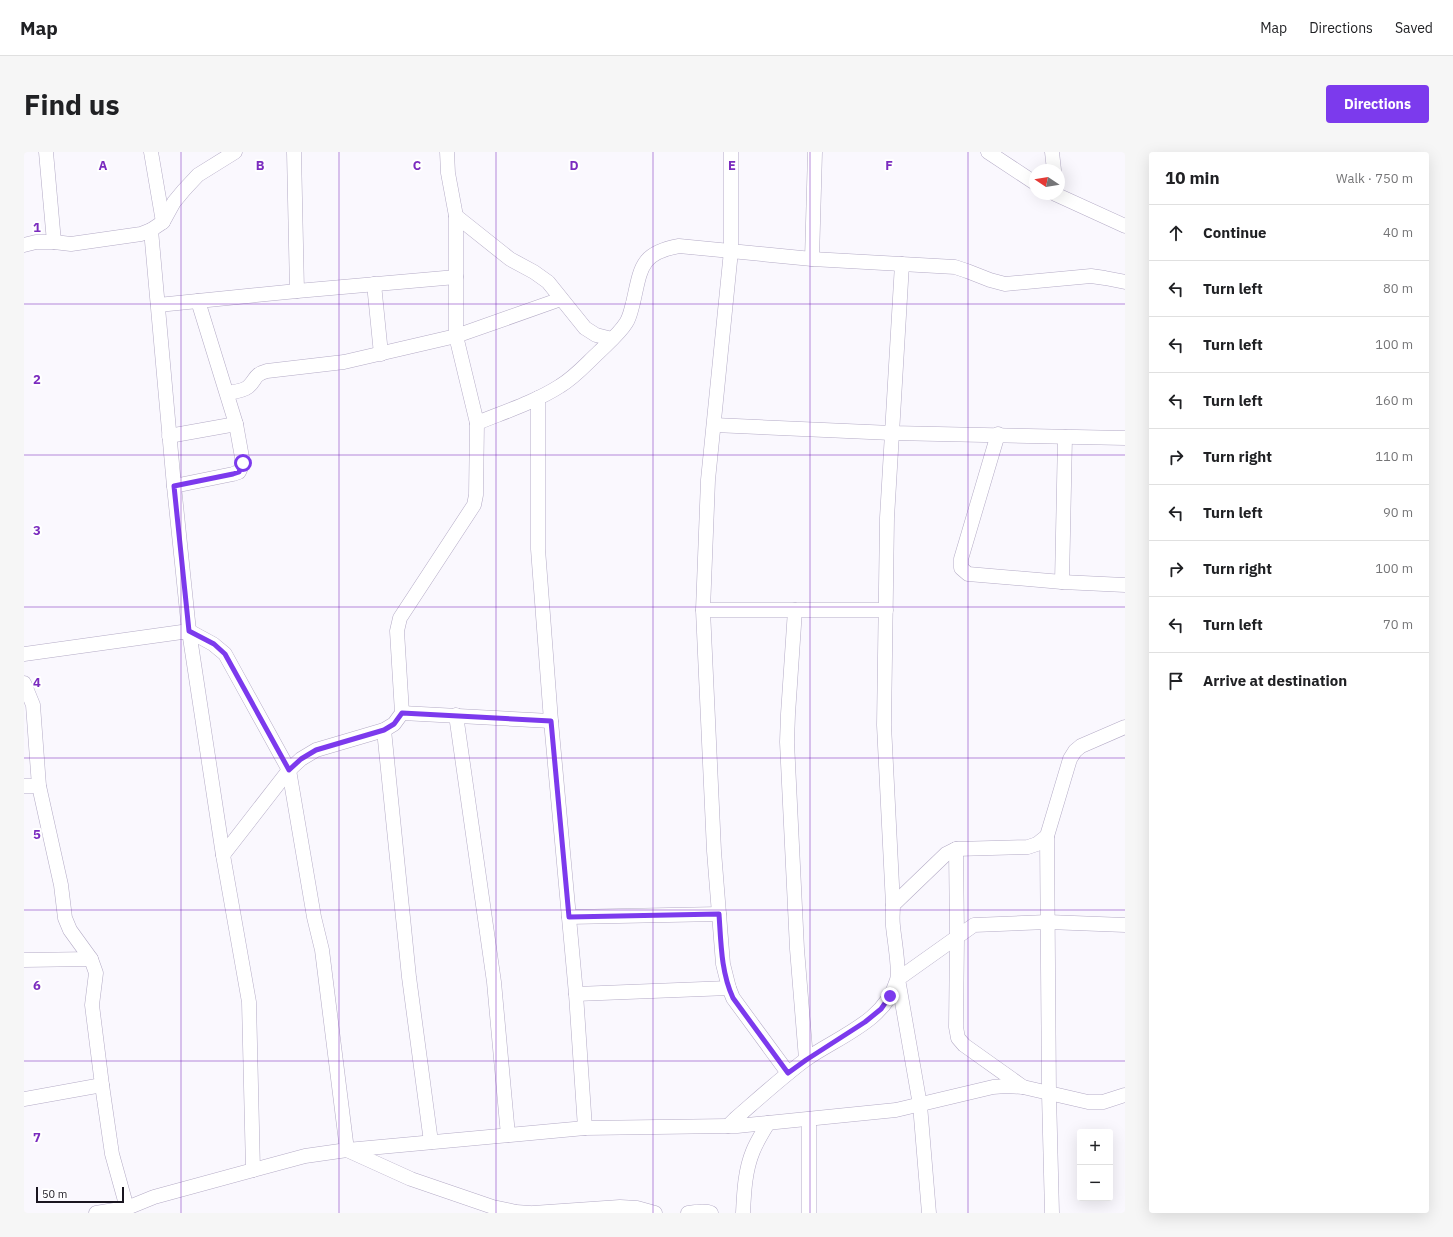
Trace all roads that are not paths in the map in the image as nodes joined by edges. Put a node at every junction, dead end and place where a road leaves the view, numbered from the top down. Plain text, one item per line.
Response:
1 (46, 152) edge
2 (151, 152) edge
3 (235, 152) edge
4 (294, 152) edge
5 (447, 152) edge
6 (731, 152) edge
7 (815, 152) edge
8 (988, 152) edge
9 (1052, 152) edge
10 (1053, 164) edge
11 (1029, 179) edge
12 (1065, 199) edge
13 (456, 216) junction
14 (163, 222) junction
15 (1125, 226) edge
16 (151, 230) junction
17 (54, 242) junction
18 (24, 245) edge
19 (731, 251) junction
20 (812, 259) junction
21 (902, 264) junction
22 (456, 277) junction
23 (1125, 282) edge
24 (374, 284) junction
25 (297, 291) junction
26 (561, 299) junction
27 (198, 301) junction
28 (158, 305) junction
29 (456, 336) junction
30 (612, 339) junction
31 (381, 354) junction
32 (227, 393) junction
33 (538, 398) junction
34 (477, 423) junction
35 (236, 424) junction
36 (714, 424) junction
37 (892, 433) junction
38 (998, 434) junction
39 (169, 436) junction
40 (1065, 437) junction
41 (1125, 438) edge
42 (174, 486) junction
43 (1062, 582) junction
44 (1125, 585) edge
45 (703, 610) junction
46 (795, 610) junction
47 (886, 610) junction
48 (189, 631) junction
49 (24, 654) edge
50 (24, 684) edge
51 (402, 713) junction
52 (456, 715) junction
53 (551, 721) junction
54 (1125, 726) edge
55 (384, 730) junction
56 (289, 770) junction
57 (24, 786) edge
58 (39, 786) junction
59 (1047, 836) junction
60 (956, 849) junction
61 (223, 855) junction
62 (893, 905) junction
63 (719, 914) junction
64 (569, 917) junction
65 (1048, 922) junction
66 (1125, 925) edge
67 (958, 937) junction
68 (92, 959) junction
69 (24, 960) edge
70 (898, 979) junction
71 (729, 988) junction
72 (576, 994) junction
73 (806, 1060) junction
74 (788, 1073) junction
75 (102, 1085) junction
76 (1023, 1087) junction
77 (1049, 1094) junction
78 (1125, 1095) edge
79 (24, 1099) edge
80 (920, 1105) junction
81 (809, 1118) junction
82 (768, 1123) junction
83 (728, 1126) junction
84 (585, 1128) junction
85 (508, 1135) junction
86 (431, 1142) junction
87 (347, 1150) junction
88 (253, 1170) junction
89 (126, 1211) edge
90 (96, 1213) edge
91 (530, 1213) edge
92 (533, 1213) edge
93 (655, 1213) edge
94 (688, 1213) edge
95 (711, 1213) edge
96 (743, 1213) edge
97 (809, 1213) edge
98 (929, 1213) edge
99 (1052, 1213) edge

1 - 17 street
2 - 14 street
3 - 14 street
4 - 25 street
5 - 13 street
6 - 19 street
7 - 20 street
8 - 11 street
9 - 10 street
12 - 15 street
13 - 22 street
13 - 26 street
14 - 16 street
16 - 17 street
16 - 28 street
17 - 18 street
19 - 20 street
19 - 30 street
19 - 36 street
20 - 21 street
21 - 23 street
21 - 37 street
22 - 24 street
22 - 29 street
24 - 25 street
24 - 31 street
25 - 27 street
26 - 29 street
26 - 30 street
27 - 28 street
27 - 32 street
28 - 39 street
29 - 31 street
29 - 34 street
30 - 33 street
31 - 32 street
32 - 35 street
33 - 34 street
33 - 53 street
34 - 51 street
35 - 39 street
35 - 42 street
36 - 37 street
36 - 45 street
37 - 38 street
37 - 47 street
38 - 40 street
38 - 43 street
39 - 42 street
40 - 41 street
40 - 43 street
42 - 48 street
43 - 44 street
45 - 46 street
45 - 63 street
46 - 47 street
46 - 73 street
47 - 62 street
48 - 49 street
48 - 56 street
48 - 61 street
50 - 58 street
51 - 52 street
51 - 55 street
52 - 53 street
52 - 85 street
53 - 64 street
54 - 59 street
55 - 56 street
55 - 86 street
56 - 61 street
56 - 87 street
57 - 58 street
58 - 68 street
59 - 60 street
59 - 65 street
60 - 62 street
60 - 67 street
61 - 88 street
62 - 70 street
63 - 64 street
63 - 71 street
64 - 72 street
65 - 66 street
65 - 67 street
65 - 77 street
67 - 70 street
67 - 76 street
68 - 69 street
68 - 75 street
70 - 73 street
70 - 80 street
71 - 72 street
71 - 74 street
72 - 84 street
73 - 74 street
74 - 83 street
75 - 79 street
75 - 89 street
76 - 77 street
76 - 80 street
77 - 78 street
77 - 99 street
80 - 81 street
80 - 98 street
81 - 82 street
81 - 97 street
82 - 83 street
82 - 96 street
83 - 84 street
84 - 85 street
85 - 86 street
86 - 87 street
87 - 88 street
87 - 91 street
88 - 89 street
89 - 90 street
92 - 93 street
94 - 95 street

